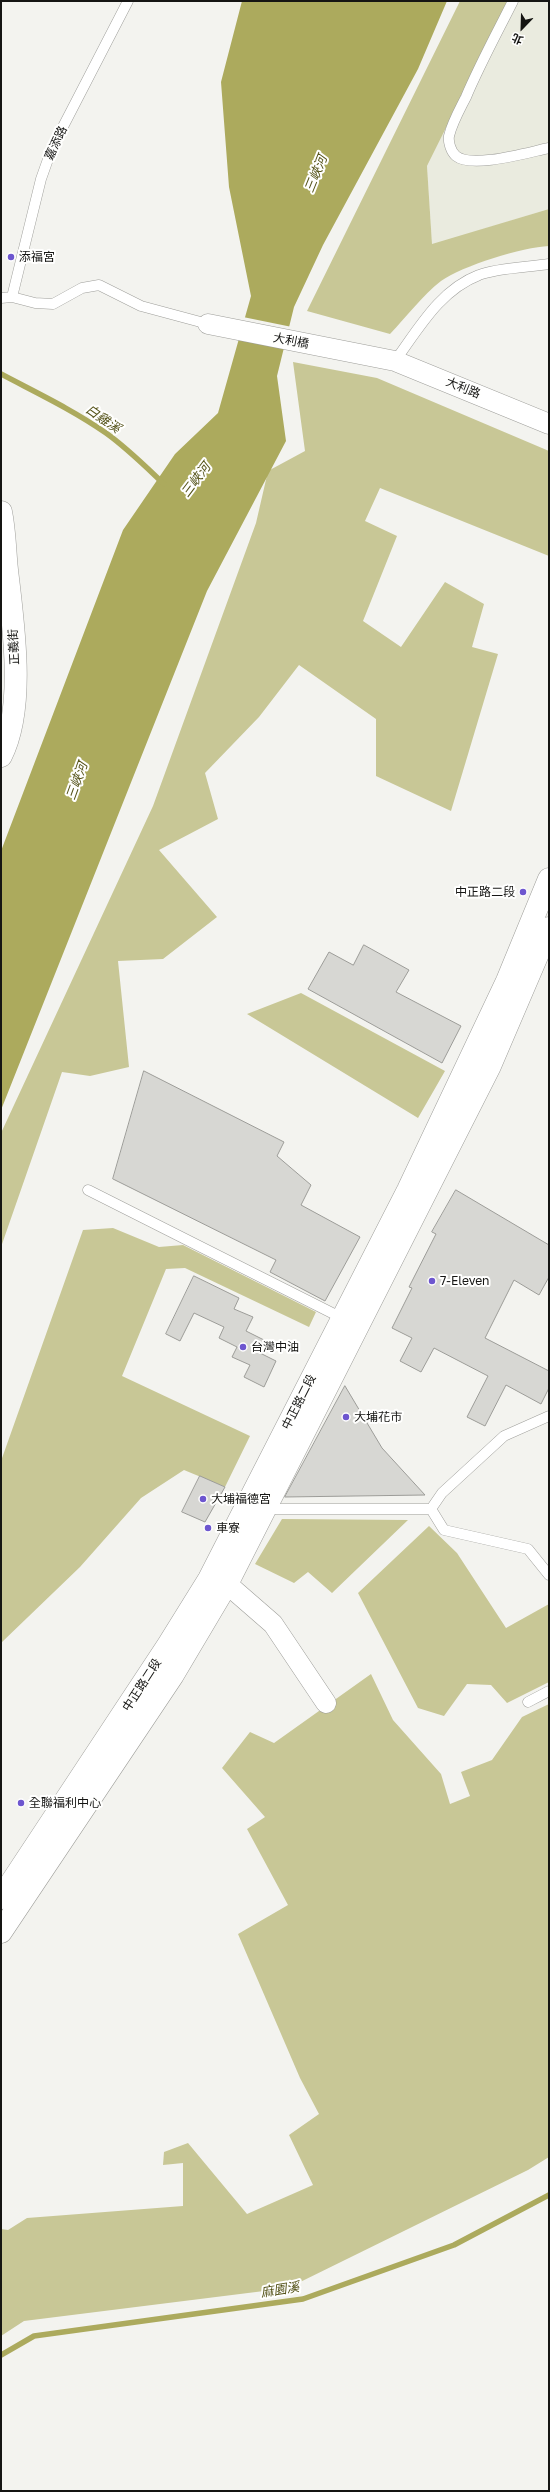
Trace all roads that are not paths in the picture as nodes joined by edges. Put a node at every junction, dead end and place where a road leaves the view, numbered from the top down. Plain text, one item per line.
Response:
1 (128, 1) edge
2 (513, 1) edge
3 (549, 148) edge
4 (549, 264) edge
5 (12, 296) junction
6 (1, 298) edge
7 (208, 324) joint
8 (375, 358) joint
9 (395, 361) junction
10 (549, 424) edge
11 (1, 512) edge
12 (1, 756) edge
13 (549, 879) edge
14 (549, 928) edge
15 (88, 1190) dead end
16 (342, 1318) junction
17 (549, 1416) edge
18 (266, 1509) junction
19 (431, 1509) junction
20 (549, 1575) edge
21 (226, 1584) junction
22 (549, 1691) edge
23 (528, 1702) dead end
24 (326, 1703) dead end
25 (1, 1898) edge
26 (1, 1932) edge

1 - 5 lane, 嘉添路
2 - 3 lane
4 - 9 lane
5 - 6 lane
5 - 7 lane
7 - 8 street, 大利橋
8 - 9 street, 大利路
9 - 10 street, 大利路
11 - 12 main road, 正義街
13 - 16 main road, 中正路二段
14 - 18 main road, 中正路二段
15 - 16 lane
16 - 25 main road, 中正路二段
17 - 19 lane
18 - 19 lane
18 - 21 main road, 中正路二段
19 - 20 lane
21 - 24 street
21 - 26 main road, 中正路二段
22 - 23 lane

